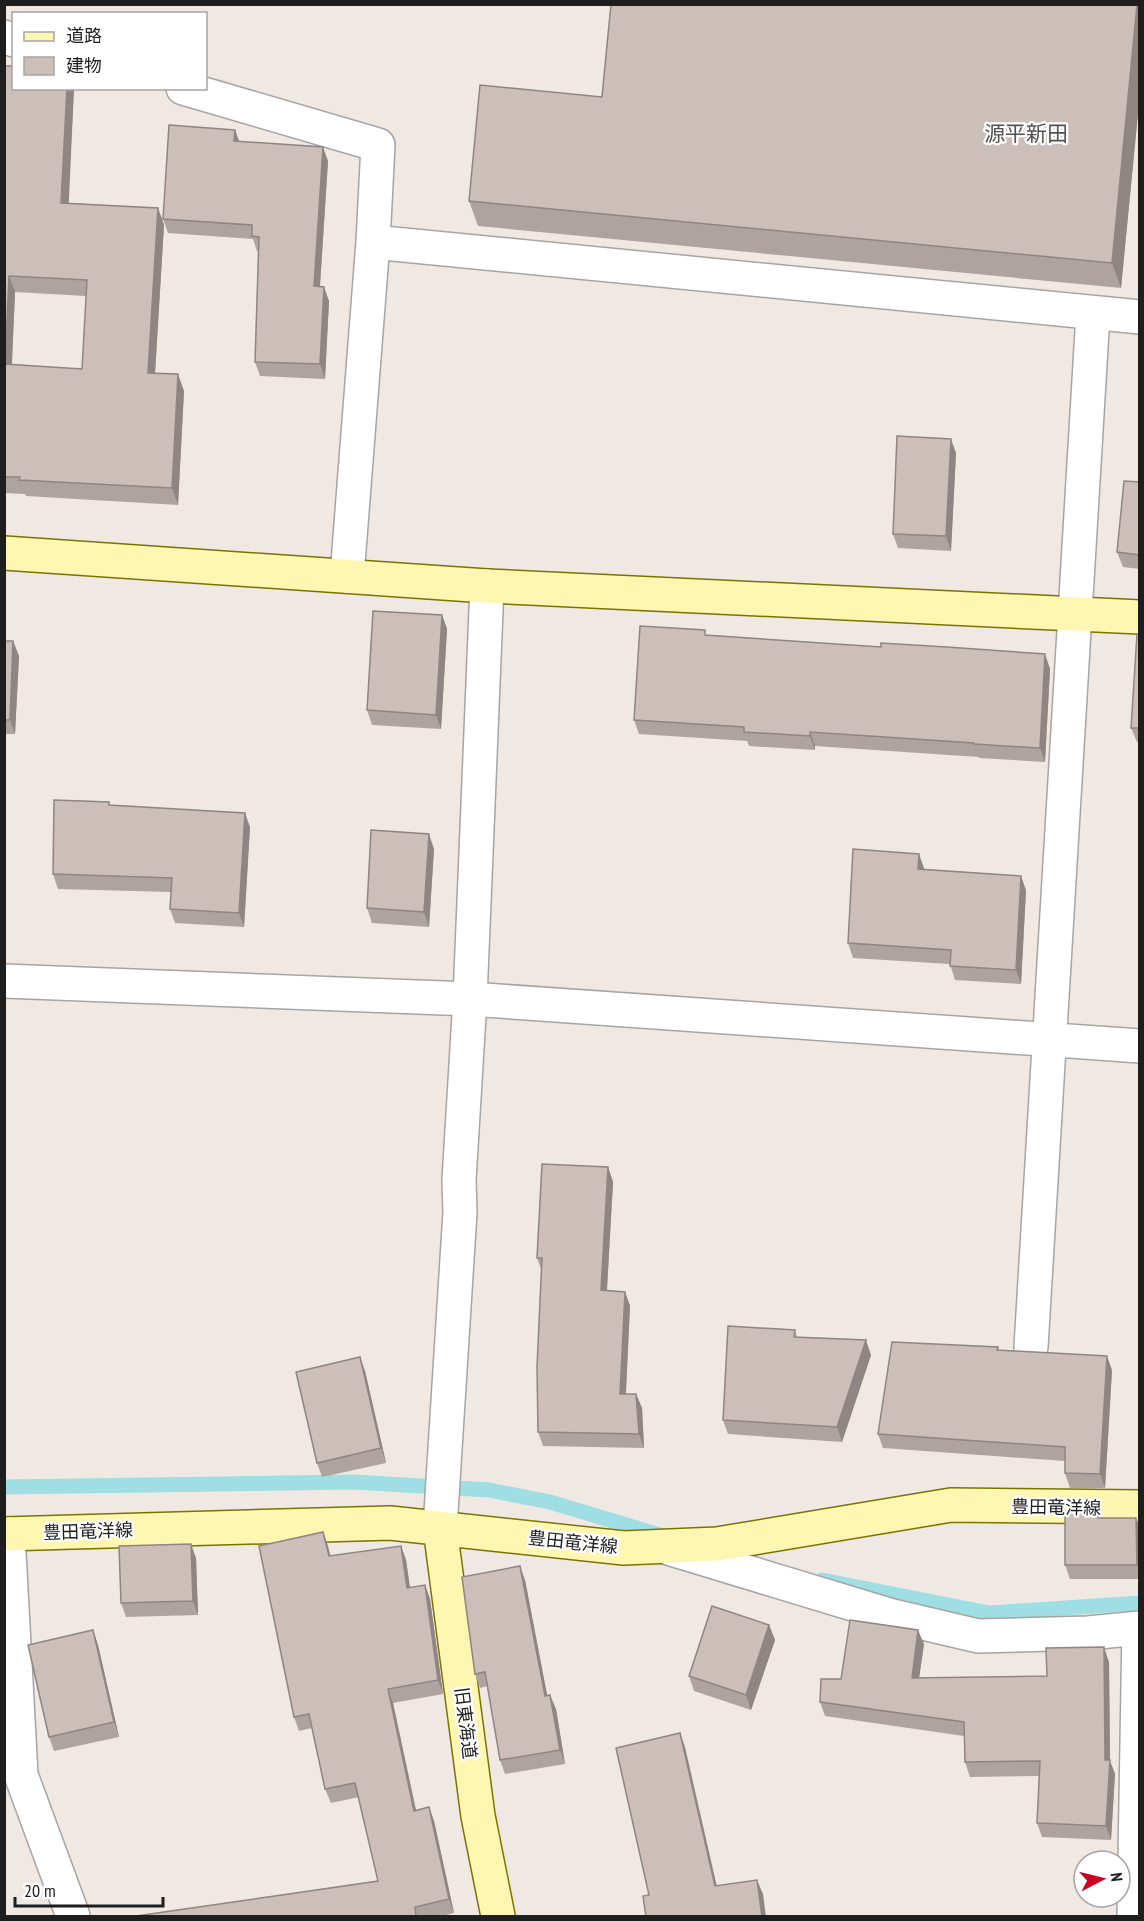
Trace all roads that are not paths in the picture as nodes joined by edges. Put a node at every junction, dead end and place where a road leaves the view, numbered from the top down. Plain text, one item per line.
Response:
1 (190, 90) edge
2 (373, 242) junction
3 (1093, 314) junction
4 (1140, 317) edge
5 (4, 553) edge
6 (347, 576) junction
7 (487, 586) junction
8 (1075, 614) junction
9 (1140, 617) edge
10 (4, 981) edge
11 (470, 999) junction
12 (1050, 1041) junction
13 (1140, 1046) edge
14 (1031, 1347) dead end
15 (1140, 1507) edge
16 (440, 1528) junction
17 (6, 1534) edge
18 (663, 1546) junction
19 (1139, 1628) edge
20 (73, 1917) edge
21 (498, 1917) edge
22 (1134, 1917) edge

1 - 2 street
2 - 3 street
2 - 6 street
3 - 4 street
3 - 8 street
5 - 6 street
6 - 7 street
7 - 8 street
7 - 11 street
8 - 9 street
8 - 12 street
10 - 11 street
11 - 12 street
11 - 16 street
12 - 13 street
12 - 14 street
15 - 18 street, 豊田竜洋線
16 - 17 street, 豊田竜洋線
16 - 18 street, 豊田竜洋線
16 - 21 street, 旧東海道
17 - 20 street
18 - 19 street
19 - 22 street

